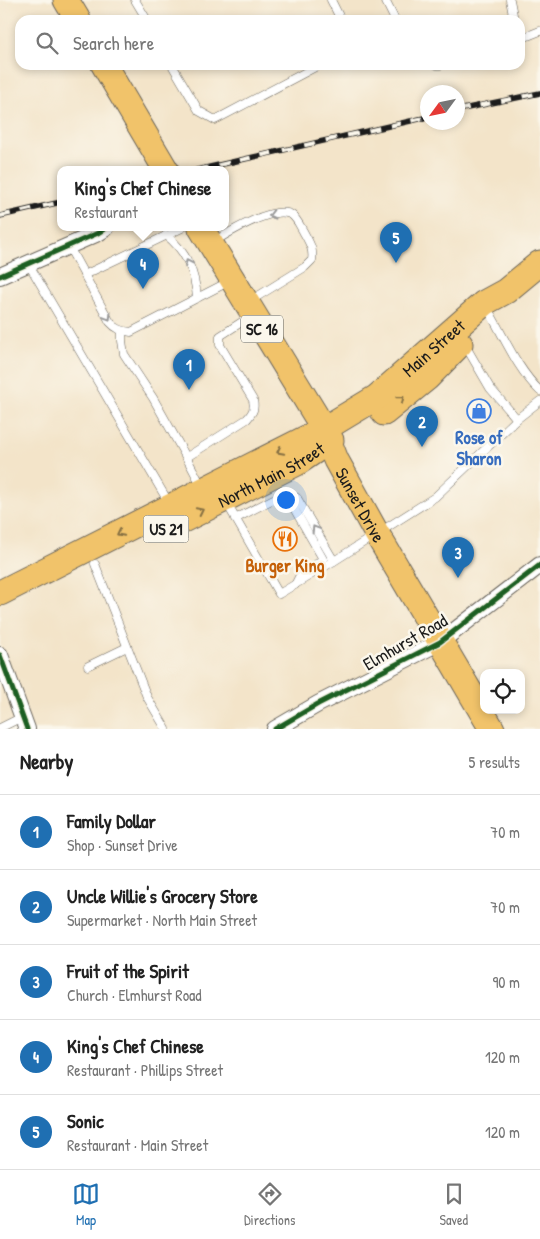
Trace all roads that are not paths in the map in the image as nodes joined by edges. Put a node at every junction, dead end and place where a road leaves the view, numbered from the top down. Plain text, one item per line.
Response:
1 (66, 0) edge
2 (135, 0) edge
3 (330, 0) edge
4 (385, 0) edge
5 (510, 0) edge
6 (75, 15) edge
7 (144, 15) edge
8 (338, 15) edge
9 (392, 15) edge
10 (513, 15) edge
11 (540, 31) edge
12 (525, 37) edge
13 (107, 70) edge
14 (175, 70) edge
15 (310, 70) edge
16 (164, 166) edge
17 (229, 230) edge
18 (101, 231) edge
19 (175, 231) edge
20 (225, 231) edge
21 (166, 235) junction
22 (206, 235) edge
23 (68, 245) junction
24 (28, 263) junction
25 (540, 263) edge
26 (84, 275) junction
27 (0, 276) edge
28 (233, 280) junction
29 (506, 292) junction
30 (197, 298) junction
31 (250, 309) junction
32 (490, 312) junction
33 (122, 331) junction
34 (462, 341) junction
35 (540, 391) edge
36 (540, 400) edge
37 (517, 419) junction
38 (326, 435) junction
39 (187, 457) junction
40 (297, 498) junction
41 (221, 503) junction
42 (171, 507) junction
43 (377, 534) junction
44 (334, 561) junction
45 (95, 564) junction
46 (540, 565) edge
47 (295, 585) junction
48 (0, 593) edge
49 (0, 611) edge
50 (440, 642) junction
51 (127, 647) junction
52 (0, 655) edge
53 (88, 666) dead end
54 (24, 723) edge
55 (0, 728) edge
56 (166, 729) edge
57 (275, 729) edge
58 (492, 729) edge

1 - 6 main road
2 - 7 lane
3 - 8 lane
4 - 9 lane
5 - 10 lane
11 - 12 lane
13 - 16 main road
14 - 15 lane
31 -> 17 lane
18 - 23 street
19 - 21 lane
20 -> 22 lane
21 - 26 lane
30 -> 21 lane
22 - 28 main road, Sunset Drive / SC 16
23 - 24 street
23 - 26 lane
24 - 27 street
24 - 42 lane
25 - 29 main road, Main Street / US 21
26 -> 33 lane
28 - 30 lane
28 - 31 main road, Sunset Drive / SC 16
29 - 32 main road, North Main Street / US 21
29 - 38 main road, Main Street / US 21
30 - 33 lane
31 - 38 main road, Sunset Drive / SC 16
31 - 39 lane
32 - 34 main road, North Main Street / US 21
32 - 35 lane
33 - 39 lane
34 - 37 lane
38 -> 34 main road, North Main Street / US 21
36 - 37 lane
37 - 43 lane
38 - 41 main road, North Main Street / US 21
38 - 43 main road, Sunset Drive / SC 16
39 - 41 lane
40 - 41 lane
44 -> 40 lane
40 - 47 lane
41 - 42 main road, North Main Street / US 21
45 -> 41 main road, North Main Street / US 21
41 - 47 lane
42 -> 48 main road, North Main Street / US 21
43 - 44 lane
43 - 50 main road, Sunset Drive / SC 16
44 - 47 lane
45 - 49 main road, North Main Street / US 21
45 - 51 lane
46 - 50 street, Elmhurst Road
50 - 57 street, Elmhurst Road
50 - 58 main road, Sunset Drive / SC 16
51 - 53 lane
51 - 56 lane
52 - 54 street
54 - 55 lane

